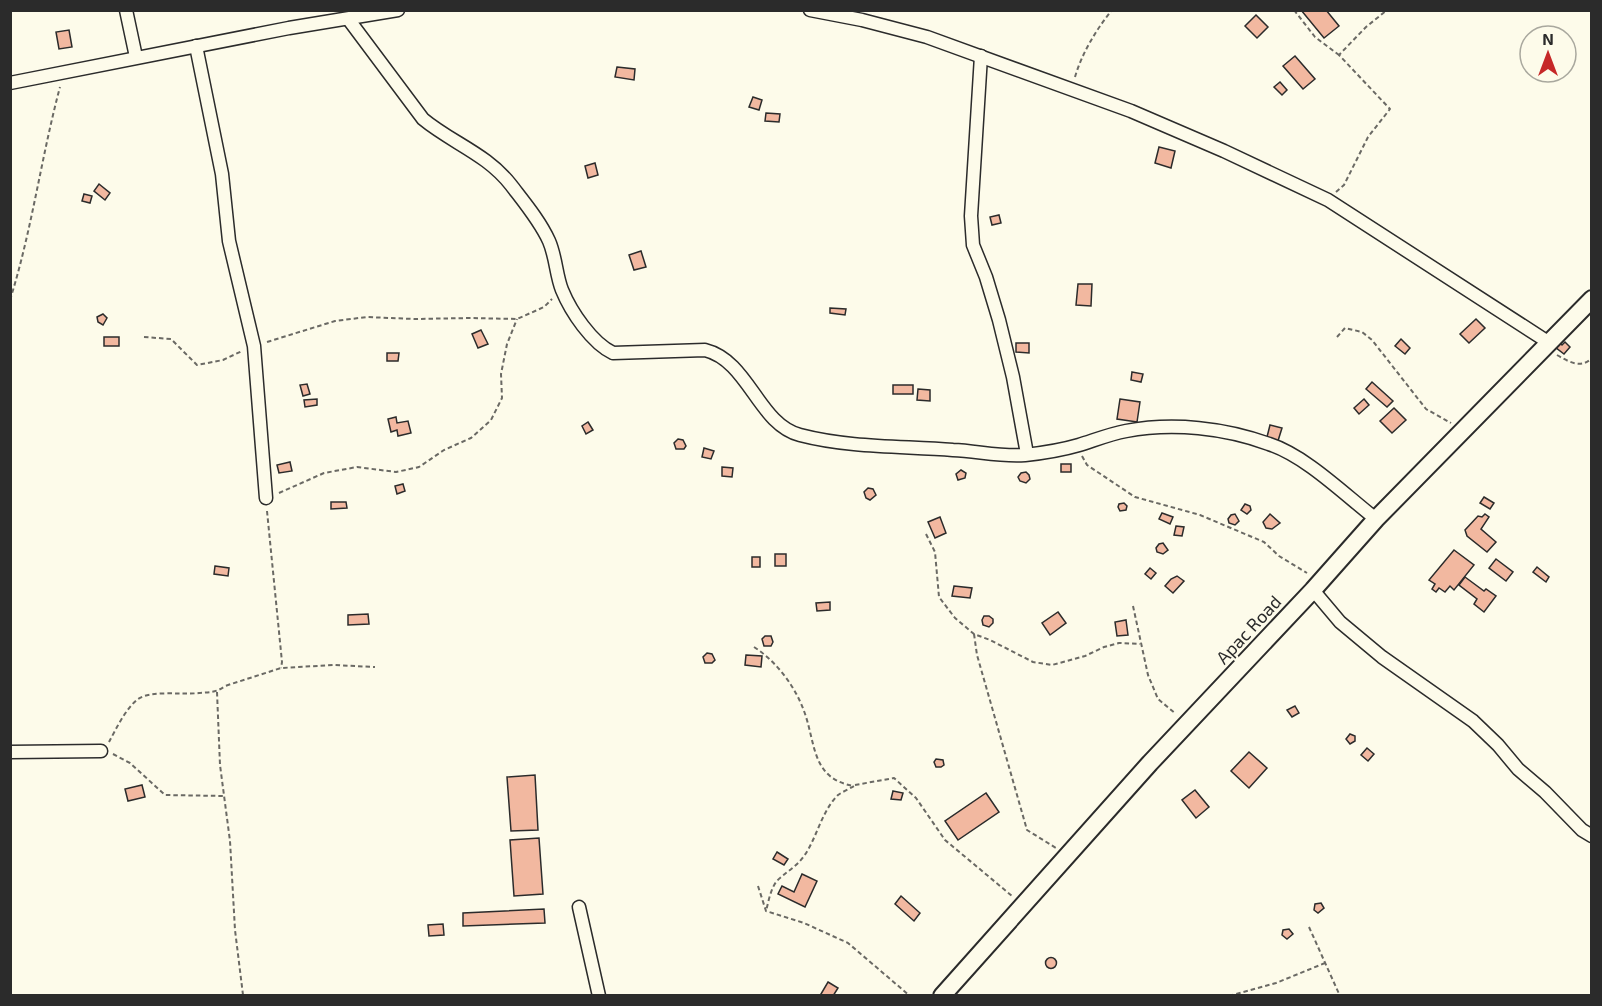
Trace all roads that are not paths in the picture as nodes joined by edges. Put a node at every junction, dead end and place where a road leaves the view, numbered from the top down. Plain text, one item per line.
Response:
1 (126, 10) edge
2 (398, 10) edge
3 (810, 10) edge
4 (349, 20) junction
5 (196, 46) junction
6 (981, 56) junction
7 (136, 57) junction
8 (10, 83) edge
9 (1592, 299) edge
10 (1548, 342) junction
11 (1026, 454) junction
12 (266, 498) road end
13 (1376, 519) junction
14 (1317, 586) junction
15 (101, 751) road end
16 (10, 752) edge
17 (1592, 836) edge
18 (579, 907) dead end
19 (599, 996) edge
20 (942, 996) edge

1 - 7 street
2 - 4 street
3 - 6 street
4 - 5 street
4 - 11 street
5 - 7 street
5 - 12 street
6 - 10 street
6 - 11 street
7 - 8 street
9 - 10 main road, Apac Road
10 - 13 main road, Apac Road
11 - 13 street
13 - 14 main road, Apac Road
14 - 17 street
14 - 20 main road, Apac Road
15 - 16 street
18 - 19 street

